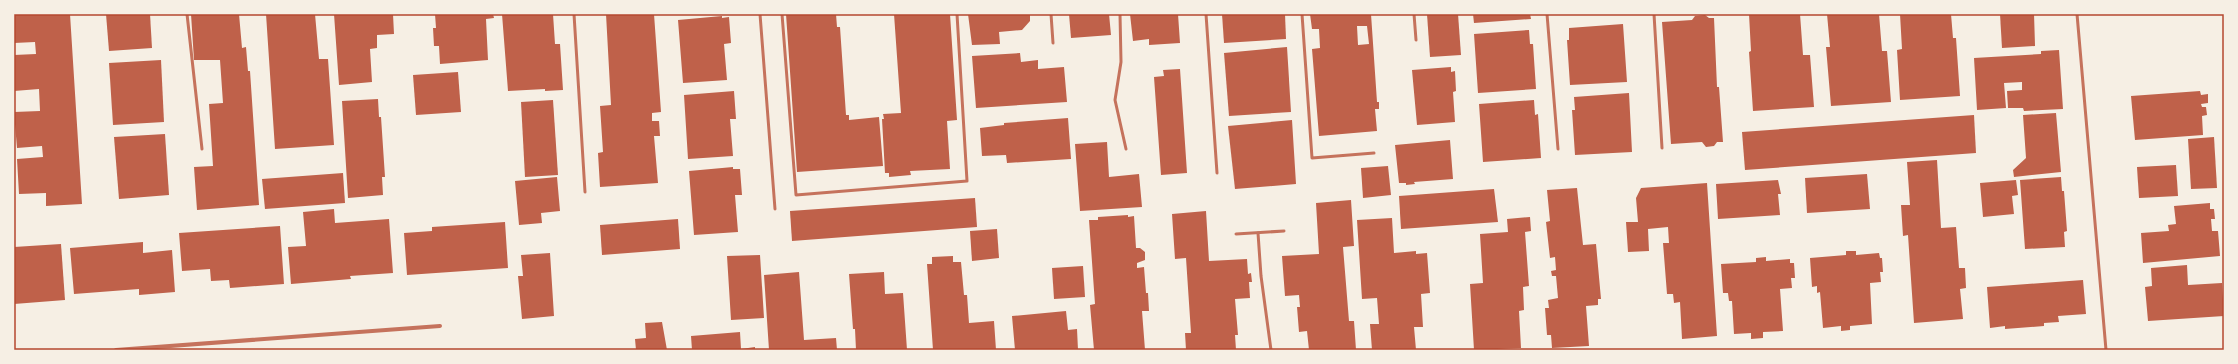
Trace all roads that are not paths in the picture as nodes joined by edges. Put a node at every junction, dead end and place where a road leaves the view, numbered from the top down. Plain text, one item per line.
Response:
1 (187, 14) edge
2 (574, 14) edge
3 (760, 14) edge
4 (782, 14) edge
5 (957, 14) edge
6 (1051, 14) edge
7 (1120, 14) edge
8 (1206, 14) edge
9 (1302, 14) edge
10 (1414, 14) edge
11 (1547, 14) edge
12 (1654, 14) edge
13 (2077, 14) edge
14 (1416, 40) dead end
15 (1053, 43) dead end
16 (1662, 148) dead end
17 (202, 149) dead end
18 (1126, 149) dead end
19 (1558, 149) dead end
20 (1374, 153) dead end
21 (1217, 173) dead end
22 (585, 192) dead end
23 (775, 209) dead end
24 (1284, 231) dead end
25 (1258, 233) junction
26 (1236, 234) dead end
27 (440, 326) dead end
28 (116, 350) edge
29 (1271, 350) edge
30 (2106, 350) edge

1 - 17 lane
2 - 22 lane
3 - 23 lane
4 - 5 lane
6 - 15 lane
7 - 18 lane
8 - 21 lane
9 - 20 lane
10 - 14 lane
11 - 19 lane
12 - 16 lane
13 - 30 lane
24 - 25 lane
25 - 26 lane
25 - 29 lane
27 - 28 street

